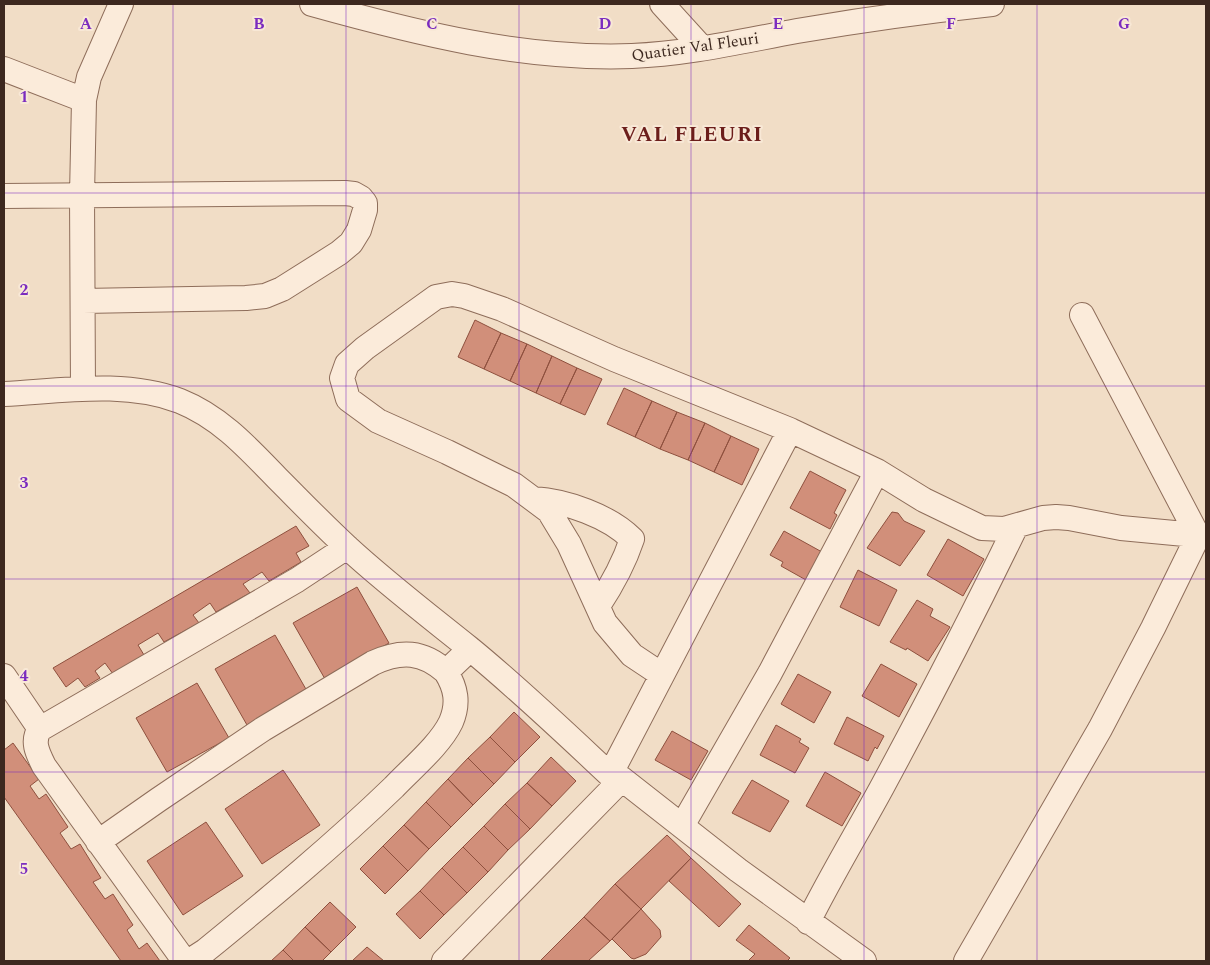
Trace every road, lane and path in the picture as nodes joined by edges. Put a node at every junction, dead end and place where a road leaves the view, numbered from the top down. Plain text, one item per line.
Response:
1 (121, 4) edge
2 (312, 4) edge
3 (662, 4) edge
4 (878, 4) edge
5 (992, 4) edge
6 (383, 14) edge
7 (861, 21) junction
8 (702, 48) junction
9 (4, 69) edge
10 (84, 100) junction
11 (82, 195) junction
12 (4, 196) edge
13 (84, 301) junction
14 (1082, 315) dead end
15 (84, 389) junction
16 (4, 394) edge
17 (790, 430) junction
18 (877, 471) junction
19 (534, 499) junction
20 (1016, 526) junction
21 (1202, 536) edge
22 (347, 547) junction
23 (598, 606) junction
24 (470, 649) junction
25 (446, 672) junction
26 (662, 675) junction
27 (4, 676) edge
28 (40, 729) junction
29 (616, 777) junction
30 (682, 826) junction
31 (98, 842) junction
32 (808, 922) junction
33 (444, 961) edge
34 (864, 961) edge
35 (966, 961) edge

1 - 10 street
2 - 6 street, Quatier Val Fleuri
3 - 8 street
4 - 7 street
5 - 7 street, Quatier Val Fleuri
6 - 8 street, Quatier Val Fleuri
7 - 8 street, Quatier Val Fleuri
9 - 10 street
10 - 11 street
11 - 12 street
11 - 13 street
11 - 13 street
13 - 15 street
14 - 21 street
15 - 16 street
15 - 22 street
17 - 18 street
17 - 19 street
17 - 26 street
18 - 20 street
18 - 30 street
19 - 23 street
19 - 23 street
20 - 21 street
20 - 32 street
21 - 35 street
22 - 24 street
22 - 28 street
23 - 26 street
24 - 25 street
24 - 29 street
25 - 31 street
25 - 31 street
26 - 29 street
27 - 28 street
28 - 31 street
29 - 30 street
29 - 33 street
30 - 32 street
32 - 34 street

